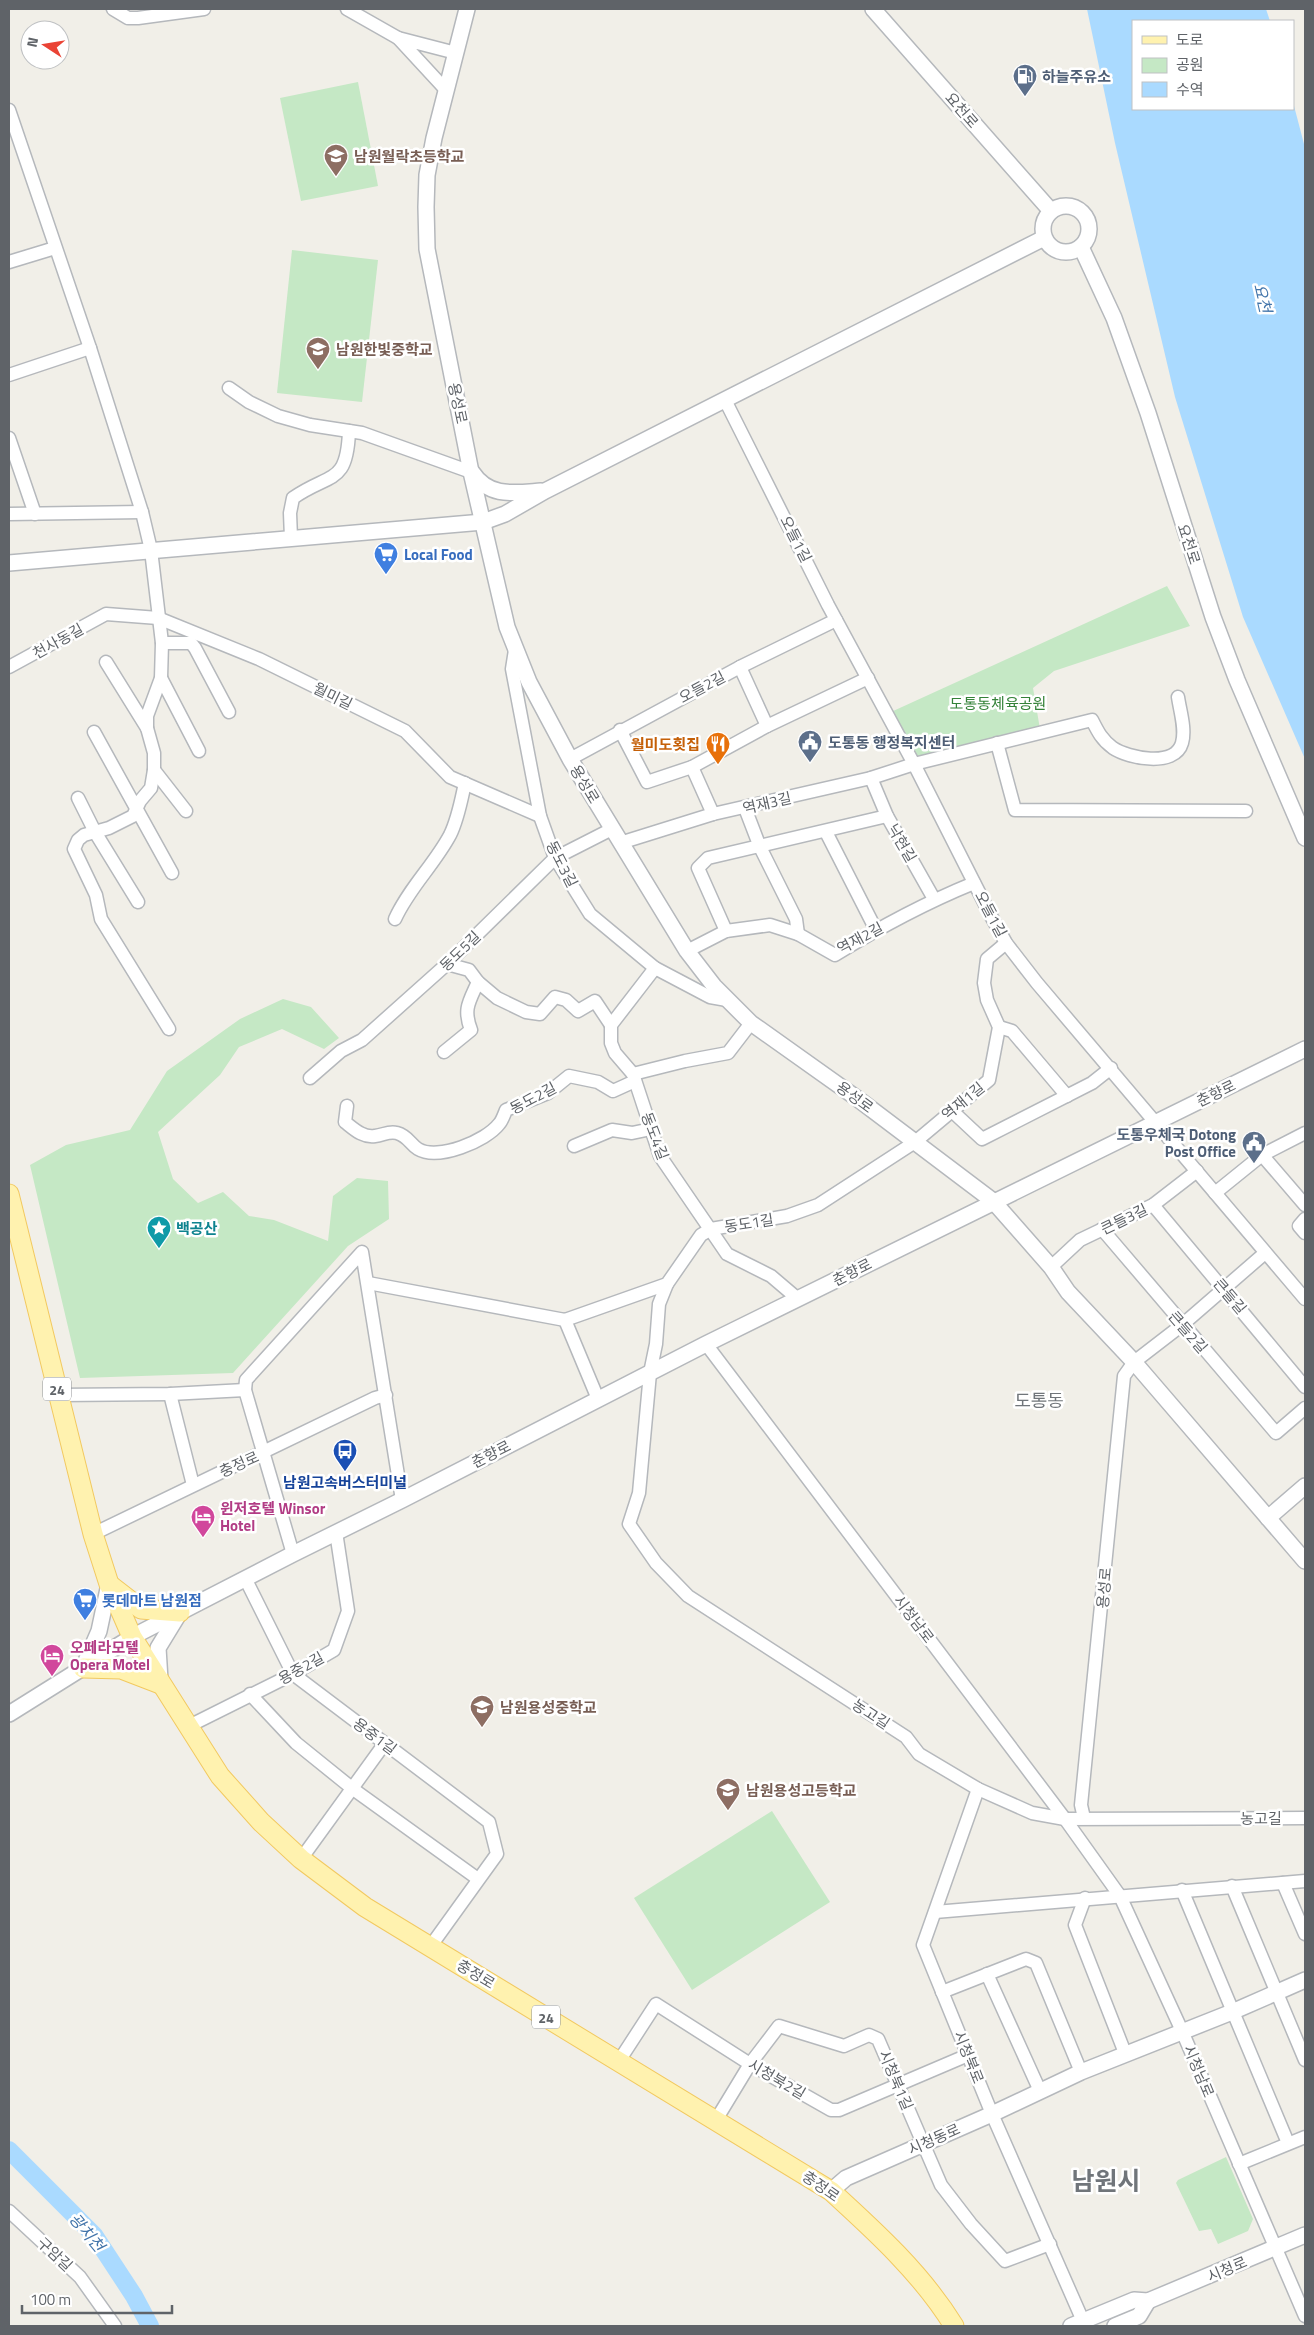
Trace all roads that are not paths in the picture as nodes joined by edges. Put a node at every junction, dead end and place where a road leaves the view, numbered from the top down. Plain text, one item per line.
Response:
1 (113, 9) edge
2 (204, 9) edge
3 (347, 9) edge
4 (467, 9) edge
5 (873, 9) edge
6 (398, 38) junction
7 (456, 53) junction
8 (446, 90) junction
9 (9, 110) edge
10 (1051, 212) junction
11 (1044, 238) junction
12 (1081, 247) junction
13 (55, 248) junction
14 (9, 262) edge
15 (90, 348) junction
16 (9, 374) edge
17 (229, 388) dead end
18 (725, 400) junction
19 (349, 431) junction
20 (9, 438) edge
21 (472, 472) junction
22 (545, 491) junction
23 (142, 512) junction
24 (9, 514) edge
25 (35, 514) junction
26 (483, 522) junction
27 (291, 538) junction
28 (151, 550) junction
29 (9, 563) edge
30 (106, 614) joint
31 (158, 618) junction
32 (836, 620) junction
33 (162, 642) junction
34 (515, 650) junction
35 (106, 662) dead end
36 (9, 667) edge
37 (740, 667) junction
38 (161, 678) junction
39 (868, 678) junction
40 (1178, 697) dead end
41 (229, 712) dead end
42 (767, 726) junction
43 (146, 728) junction
44 (620, 730) junction
45 (94, 732) dead end
46 (997, 743) junction
47 (199, 751) dead end
48 (570, 759) junction
49 (914, 764) junction
50 (692, 767) junction
51 (154, 770) junction
52 (871, 778) junction
53 (465, 783) junction
54 (78, 798) dead end
55 (745, 808) junction
56 (136, 809) junction
57 (186, 811) dead end
58 (1246, 811) dead end
59 (713, 814) junction
60 (540, 816) junction
61 (887, 816) junction
62 (612, 829) junction
63 (96, 832) junction
64 (826, 832) junction
65 (1305, 838) edge
66 (620, 843) junction
67 (760, 846) junction
68 (555, 858) junction
69 (172, 873) dead end
70 (974, 882) junction
71 (934, 899) junction
72 (138, 902) dead end
73 (395, 919) dead end
74 (876, 930) junction
75 (726, 931) junction
76 (798, 934) junction
77 (1006, 942) junction
78 (687, 951) junction
79 (447, 964) junction
80 (655, 968) junction
81 (478, 982) junction
82 (727, 1000) junction
83 (751, 1023) junction
84 (611, 1025) junction
85 (999, 1027) junction
86 (169, 1028) dead end
87 (1305, 1049) edge
88 (444, 1052) dead end
89 (1110, 1068) junction
90 (310, 1078) dead end
91 (634, 1078) junction
92 (1067, 1096) junction
93 (347, 1106) dead end
94 (950, 1110) junction
95 (1156, 1122) junction
96 (651, 1129) junction
97 (1305, 1133) edge
98 (915, 1142) junction
99 (574, 1146) dead end
100 (1262, 1155) junction
101 (1198, 1172) junction
102 (1215, 1193) junction
103 (9, 1194) edge
104 (993, 1201) junction
105 (1305, 1204) edge
106 (1153, 1205) junction
107 (711, 1229) junction
108 (1102, 1230) junction
109 (1265, 1253) junction
110 (1051, 1267) junction
111 (368, 1283) junction
112 (667, 1284) junction
113 (1224, 1288) junction
114 (798, 1299) junction
115 (1305, 1299) edge
116 (565, 1320) junction
117 (1182, 1325) junction
118 (706, 1344) junction
119 (1134, 1362) junction
120 (650, 1373) junction
121 (1305, 1387) edge
122 (245, 1390) junction
123 (170, 1394) junction
124 (58, 1395) junction
125 (386, 1395) junction
126 (598, 1399) junction
127 (1305, 1408) edge
128 (262, 1454) junction
129 (193, 1485) junction
130 (1305, 1486) edge
131 (402, 1500) junction
132 (1268, 1518) junction
133 (336, 1532) junction
134 (93, 1534) junction
135 (1302, 1552) edge
136 (292, 1554) junction
137 (246, 1580) junction
138 (108, 1584) junction
139 (180, 1612) junction
140 (132, 1637) junction
141 (82, 1668) junction
142 (293, 1674) junction
143 (160, 1684) junction
144 (250, 1694) junction
145 (9, 1714) edge
146 (187, 1727) junction
147 (385, 1743) junction
148 (353, 1789) junction
149 (978, 1789) junction
150 (1084, 1818) junction
151 (1305, 1818) edge
152 (1065, 1819) junction
153 (301, 1859) junction
154 (478, 1879) junction
155 (1305, 1881) edge
156 (1283, 1883) junction
157 (1232, 1886) junction
158 (1182, 1890) junction
159 (1120, 1896) junction
160 (1085, 1898) junction
161 (936, 1912) junction
162 (1305, 1934) edge
163 (430, 1947) junction
164 (987, 1974) junction
165 (1305, 1980) edge
166 (942, 1992) junction
167 (1276, 1992) junction
168 (1232, 2012) junction
169 (1182, 2031) junction
170 (968, 2054) junction
171 (1126, 2054) junction
172 (1305, 2060) edge
173 (619, 2061) junction
174 (750, 2064) junction
175 (1081, 2072) junction
176 (897, 2085) junction
177 (1040, 2091) junction
178 (992, 2114) junction
179 (716, 2120) junction
180 (1305, 2137) edge
181 (1288, 2143) junction
182 (924, 2144) junction
183 (1239, 2164) junction
184 (831, 2191) junction
185 (9, 2211) edge
186 (1305, 2235) edge
187 (1050, 2244) junction
188 (1277, 2247) junction
189 (1148, 2302) junction
190 (1305, 2316) edge
191 (1077, 2324) edge
192 (115, 2326) edge
193 (954, 2326) edge
194 (1115, 2326) edge

1 - 2 street
3 - 6 street
4 - 7 street, 용성로
5 - 10 street, 요천로
6 - 7 street
6 - 8 street
7 - 8 street, 용성로
8 - 21 street, 용성로
9 - 13 street
10 - 11 street
10 - 12 street
11 - 12 street
11 - 18 street
12 - 65 street, 요천로
13 - 14 street
13 - 15 street
15 - 16 street
15 - 23 street
17 - 19 street
18 - 22 street
18 - 32 street, 오들1길
19 - 21 street
19 - 27 street
20 - 25 street
21 - 22 street
21 - 26 street, 용성로
22 - 26 street
23 - 25 street
23 - 28 street
24 - 25 street
26 - 27 street
26 - 34 street, 용성로
27 - 28 street
28 - 29 street
28 - 31 street
30 - 31 street, 월미길
30 - 36 street, 천사동길
31 - 33 street
31 - 53 street, 월미길
32 - 37 street, 오들2길
32 - 39 street, 오들1길
33 - 38 street
33 - 41 street
34 - 48 street, 용성로
34 - 60 street, 동도3길
35 - 43 street
37 - 42 street
37 - 44 street, 오들2길
38 - 43 street
38 - 47 street
39 - 42 street
39 - 49 street, 오들1길
40 - 46 street, 역재3길
42 - 50 street
43 - 51 street
44 - 48 street, 오들2길
44 - 50 street
45 - 56 street
46 - 49 street, 역재3길
46 - 58 street
48 - 62 street, 용성로
49 - 52 street, 역재3길
49 - 70 street, 오들1길
50 - 59 street
51 - 56 street
51 - 57 street
52 - 55 street, 역재3길
52 - 61 street
53 - 60 street, 월미길
53 - 73 street
54 - 63 street
55 - 59 street, 역재3길
55 - 67 street
56 - 63 street
56 - 69 street
59 - 66 street, 역재3길
60 - 68 street, 동도3길
61 - 64 street, 낙현길
61 - 71 street, 낙현길
62 - 66 street, 용성로
62 - 68 street, 동도5길
63 - 72 street
63 - 86 street
64 - 67 street, 낙현길
64 - 74 street
66 - 78 street, 용성로
67 - 75 street, 낙현길
67 - 76 street
68 - 79 street, 동도5길
68 - 80 street, 동도3길
70 - 71 street, 역재2길
70 - 77 street, 오들1길
71 - 74 street, 역재2길
74 - 76 street, 역재2길
75 - 76 street, 역재2길
75 - 78 street, 역재2길
77 - 85 street
77 - 89 street, 오들1길
78 - 82 street, 용성로
79 - 81 street
79 - 90 street, 동도5길
80 - 82 street, 동도3길
80 - 84 street
81 - 84 street
81 - 88 street
82 - 83 street, 용성로
83 - 91 street, 동도2길
83 - 98 street, 용성로
84 - 91 street, 동도4길
85 - 92 street
85 - 94 street, 역재1길
87 - 95 street, 춘향로
89 - 92 street
89 - 95 street, 오들1길
91 - 93 street, 동도2길
91 - 96 street, 동도4길
92 - 94 street
94 - 98 street, 역재1길
95 - 101 street
95 - 104 street, 춘향로
96 - 99 street
96 - 107 street, 동도4길
97 - 100 street
98 - 104 street, 용성로
98 - 107 street, 동도1길
100 - 102 street
100 - 105 street
101 - 102 street
101 - 106 street, 큰들3길
102 - 109 street
103 - 124 main road, 충정로 / 24
104 - 110 street, 용성로
104 - 114 street, 춘향로
106 - 108 street, 큰들3길
106 - 113 street, 큰들길
107 - 112 street, 동도1길
107 - 114 street, 동도4길
108 - 110 street, 큰들3길
108 - 117 street, 큰들2길
109 - 113 street
109 - 115 street
110 - 119 street, 용성로
111 - 116 street
111 - 122 street
111 - 125 street
112 - 116 street
112 - 120 street, 동도1길
113 - 117 street
113 - 121 street, 큰들길
114 - 118 street, 춘향로
116 - 126 street
117 - 119 street
117 - 127 street, 큰들2길
118 - 120 street, 춘향로
118 - 152 street, 시청남로
119 - 132 street, 용성로
119 - 150 street, 용성로
120 - 126 street, 춘향로
120 - 149 street, 농고길
122 - 123 street
122 - 128 street
123 - 124 street
123 - 129 street
124 - 134 main road, 충정로 / 24
125 - 128 street, 충정로
125 - 131 street
126 - 131 street, 춘향로
128 - 129 street, 충정로
128 - 136 street
129 - 134 street, 충정로
130 - 132 street
131 - 133 street, 춘향로
132 - 135 street, 용성로
133 - 136 street, 춘향로
133 - 142 street, 용중2길
134 - 138 main road, 충정로 / 24
136 - 137 street, 춘향로
137 - 139 street, 춘향로
137 - 142 street, 용중1길
138 - 139 main road
138 - 140 main road, 충정로 / 24
138 - 141 street
139 - 140 street, 춘향로
139 - 143 street
140 - 141 street, 춘향로
140 - 143 main road, 충정로 / 24
141 - 143 main road
141 - 145 street, 춘향로
142 - 144 street, 용중2길
142 - 147 street, 용중1길
143 - 146 main road, 충정로 / 24
144 - 146 street, 용중2길
144 - 148 street
146 - 153 main road, 충정로 / 24
147 - 148 street
147 - 154 street, 용중1길
148 - 153 street
148 - 154 street
149 - 152 street, 농고길
149 - 161 street, 시청북로
150 - 151 street, 농고길
150 - 152 street, 농고길
152 - 159 street, 시청남로
153 - 163 main road, 충정로 / 24
154 - 163 street, 용중1길
155 - 156 street
156 - 157 street
156 - 162 street
157 - 158 street
157 - 167 street
158 - 159 street
158 - 168 street
159 - 160 street
159 - 169 street, 시청남로
160 - 161 street
160 - 171 street
161 - 166 street, 시청북로
163 - 173 main road, 충정로 / 24
164 - 166 street
164 - 175 street
164 - 177 street
165 - 167 street, 시청동로
166 - 170 street, 시청북로
167 - 168 street, 시청동로
167 - 172 street
168 - 169 street, 시청동로
168 - 181 street
169 - 171 street, 시청동로
169 - 183 street, 시청남로
170 - 176 street, 시청북2길
170 - 178 street, 시청북로
171 - 175 street, 시청동로
173 - 174 street, 시청북2길
173 - 179 main road, 충정로 / 24
174 - 176 street, 시청북2길
174 - 176 street, 시청북1길
174 - 179 street, 시청북1길
175 - 177 street, 시청동로
176 - 182 street, 시청북1길
177 - 178 street, 시청동로
178 - 182 street, 시청동로
178 - 187 street, 시청북로
179 - 184 main road, 충정로 / 24
180 - 181 street
181 - 183 street
182 - 184 street, 시청동로
182 - 187 street, 시청북1길
183 - 188 street, 시청남로
184 - 193 main road, 충정로 / 24
185 - 192 street, 구암길
186 - 188 street, 시청로
187 - 191 street, 시청북로
188 - 189 street, 시청로
188 - 190 street, 시청남로
189 - 191 street, 시청로
189 - 194 street, 시청로

